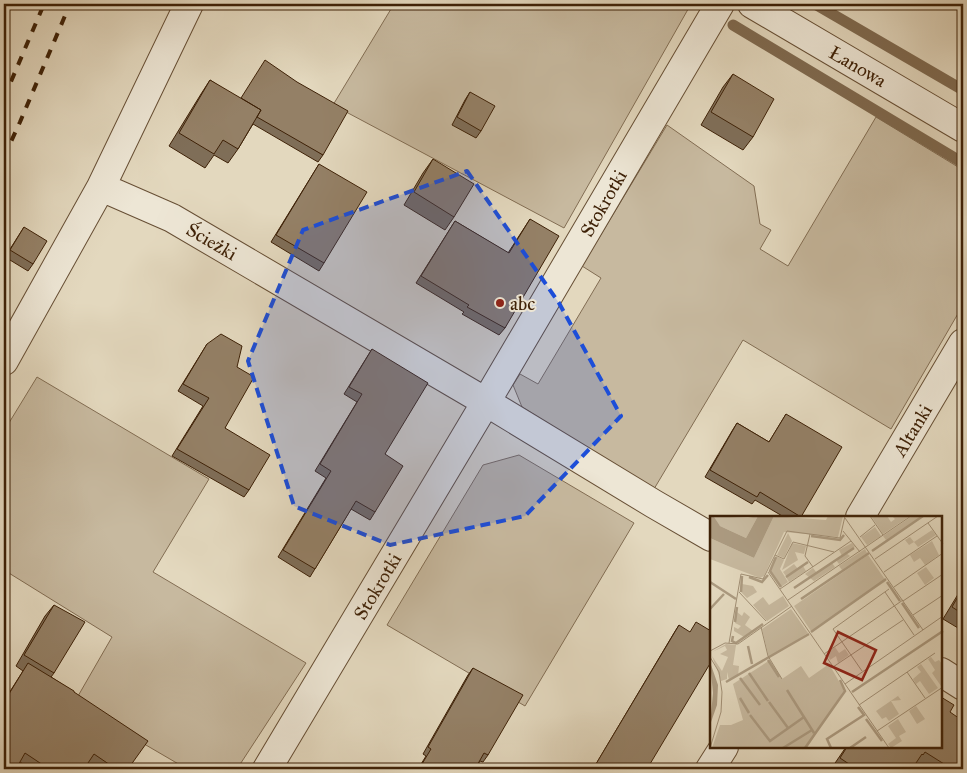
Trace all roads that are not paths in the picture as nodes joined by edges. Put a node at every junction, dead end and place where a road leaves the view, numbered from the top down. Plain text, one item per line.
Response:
1 (189, 4) edge
2 (720, 4) edge
3 (752, 4) edge
4 (963, 128) edge
5 (101, 187) junction
6 (963, 343) edge
7 (4, 361) edge
8 (486, 402) junction
9 (861, 516) edge
10 (710, 536) edge
11 (942, 673) edge
12 (963, 686) edge
13 (723, 748) edge
14 (267, 769) edge
15 (710, 769) edge

1 - 5 street
2 - 8 street, Stokrotki
3 - 4 street, Łanowa
5 - 7 street
5 - 8 street, Ścieżki
6 - 9 street, Altanki
8 - 10 street
8 - 14 street, Stokrotki
11 - 12 street
13 - 15 street

